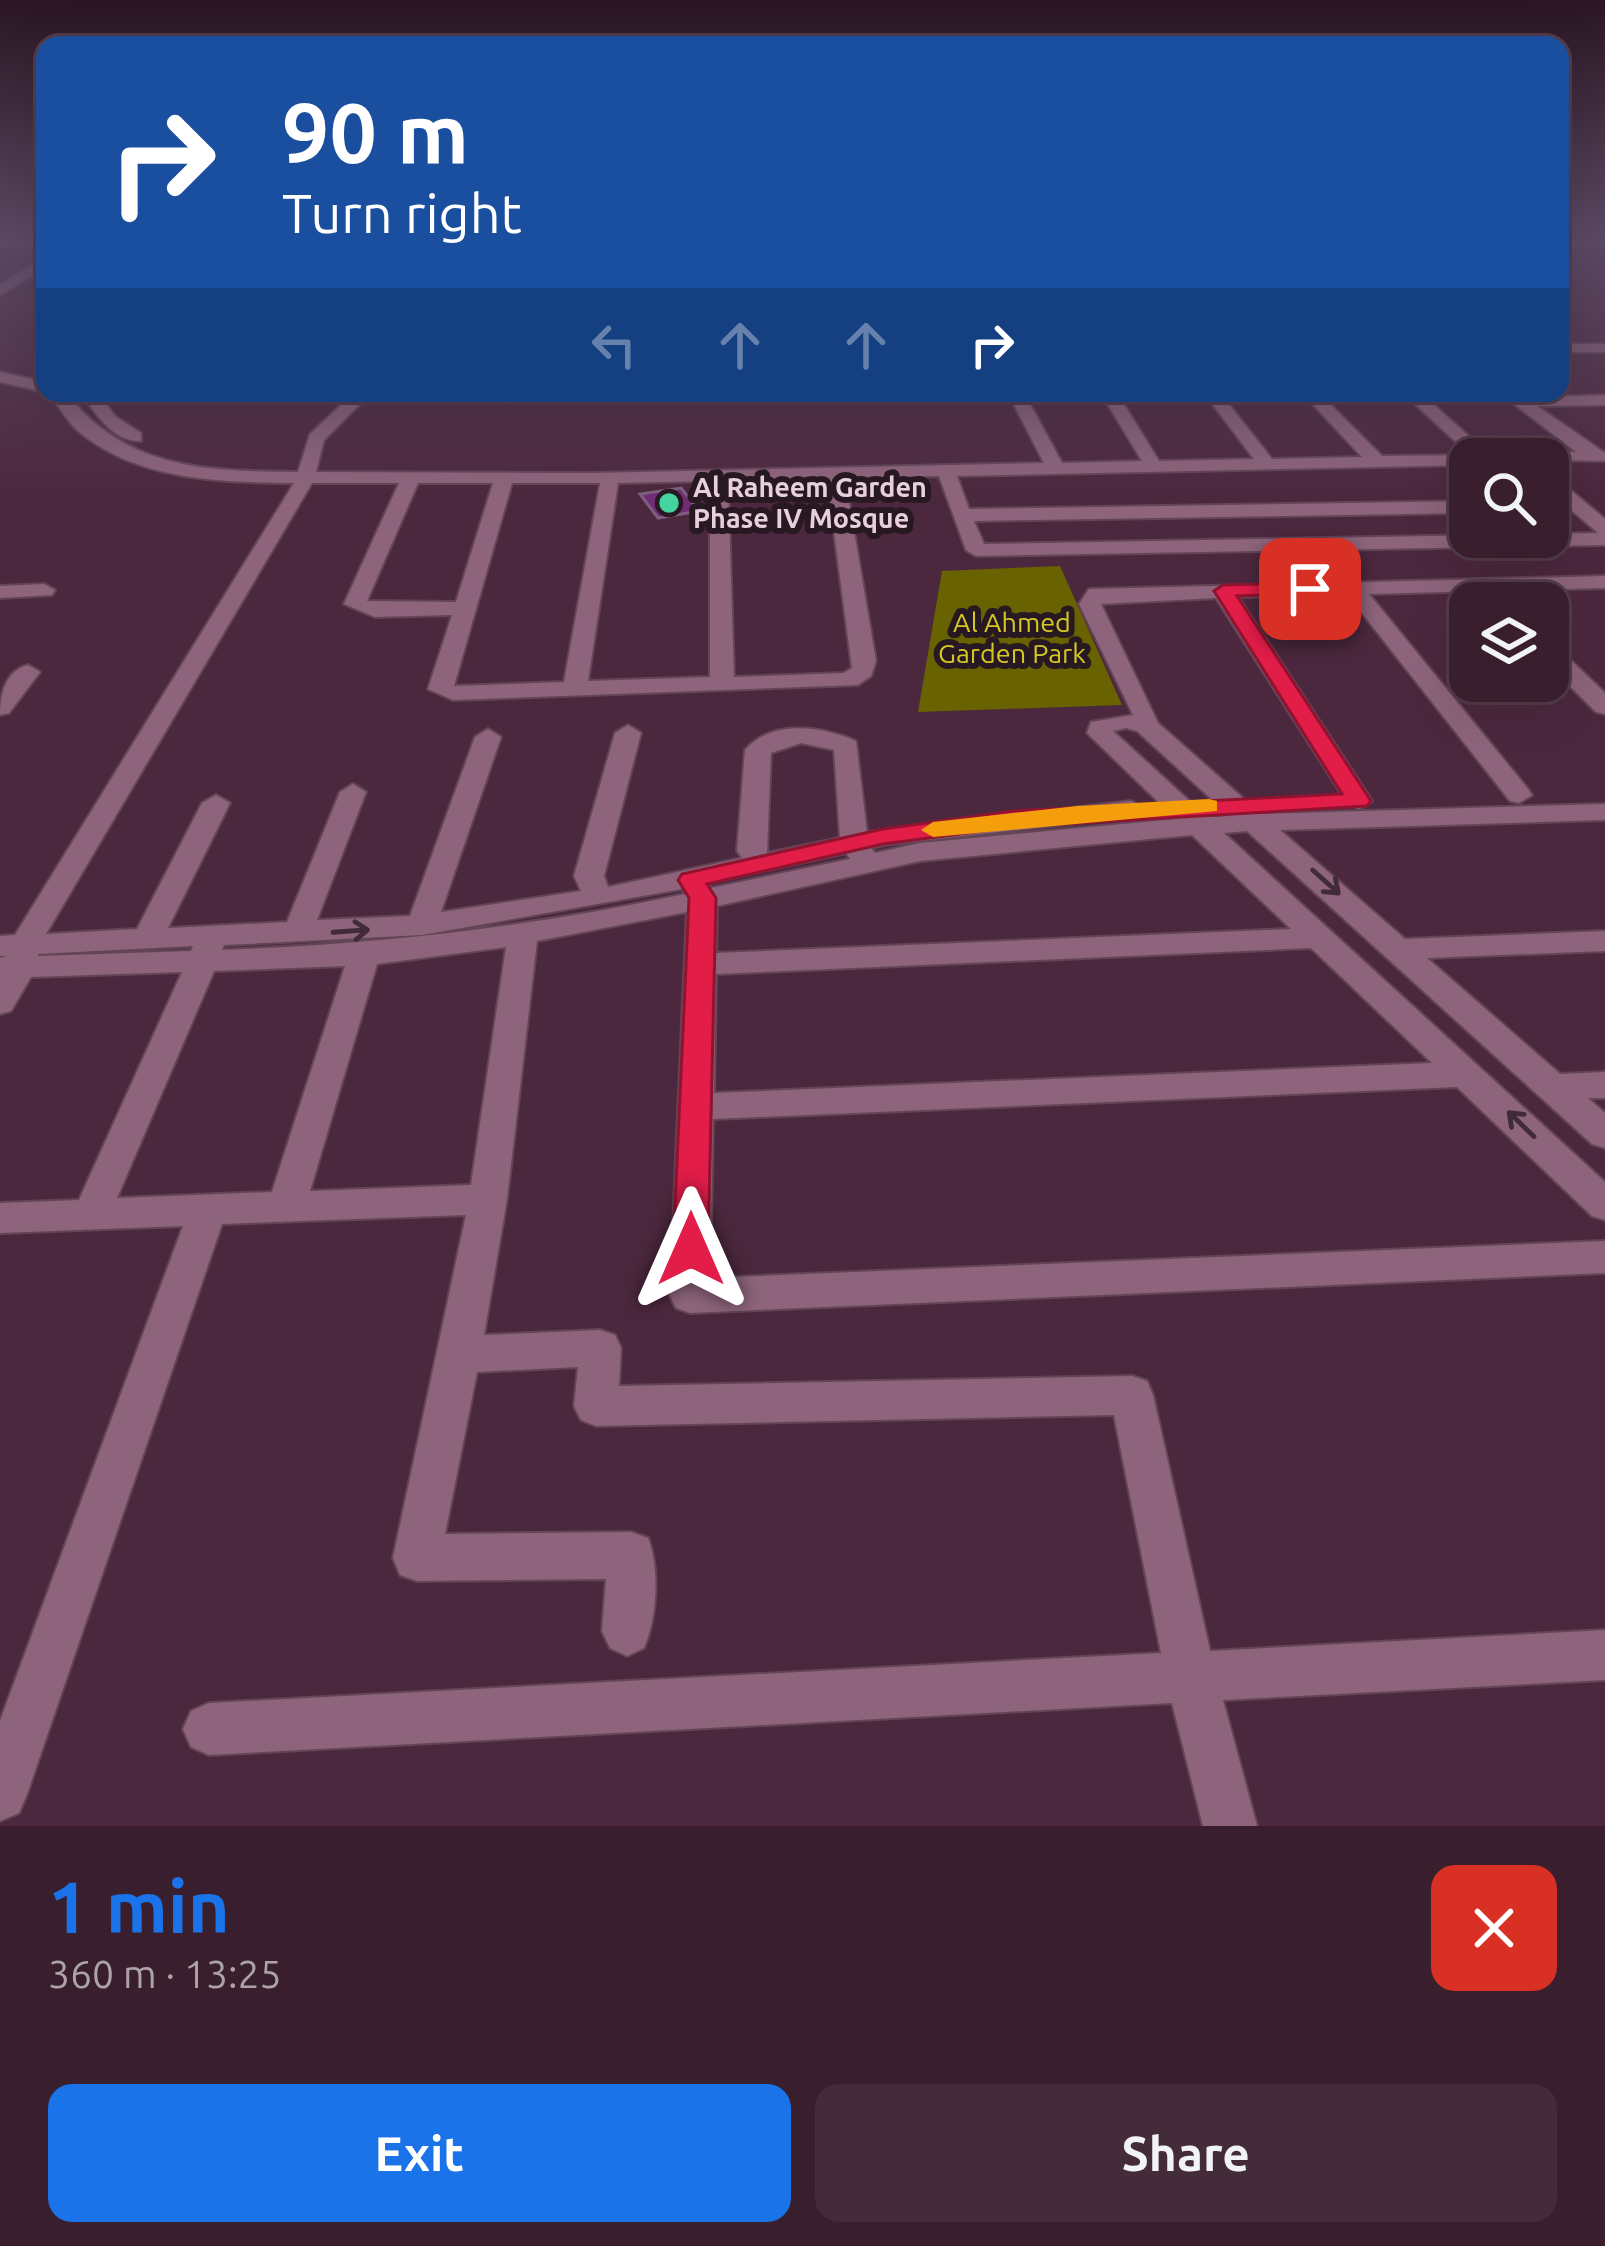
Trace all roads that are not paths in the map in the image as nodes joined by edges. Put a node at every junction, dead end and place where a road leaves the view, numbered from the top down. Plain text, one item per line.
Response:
1 (1605, 347) edge
2 (1569, 348) edge
3 (0, 373) edge
4 (36, 374) edge
5 (36, 384) edge
6 (1569, 399) edge
7 (1605, 400) edge
8 (62, 402) edge
9 (95, 402) edge
10 (354, 402) edge
11 (1021, 402) edge
12 (1114, 402) edge
13 (1219, 402) edge
14 (1319, 402) edge
15 (1421, 402) edge
16 (1522, 402) edge
17 (1461, 438) edge
18 (1600, 457) edge
19 (1569, 458) edge
20 (1449, 460) edge
21 (1376, 461) junction
22 (1266, 463) junction
23 (1218, 464) junction
24 (1153, 465) junction
25 (1055, 467) junction
26 (945, 469) junction
27 (835, 472) junction
28 (719, 475) junction
29 (267, 477) junction
30 (610, 477) junction
31 (504, 479) junction
32 (410, 480) junction
33 (304, 481) junction
34 (1569, 499) edge
35 (1605, 504) edge
36 (1569, 505) edge
37 (1576, 505) junction
38 (1449, 506) edge
39 (1250, 510) junction
40 (962, 515) junction
41 (1605, 529) edge
42 (1605, 539) edge
43 (1275, 544) junction
44 (1605, 582) edge
45 (1569, 583) edge
46 (1449, 585) edge
47 (1353, 587) junction
48 (44, 590) dead end
49 (1223, 591) junction
50 (0, 592) edge
51 (465, 608) junction
52 (28, 672) dead end
53 (1569, 672) edge
54 (722, 686) junction
55 (575, 690) junction
56 (1605, 707) edge
57 (0, 708) edge
58 (1144, 725) junction
59 (628, 733) dead end
60 (488, 736) dead end
61 (353, 792) dead end
62 (1605, 792) edge
63 (1519, 795) junction
64 (1358, 801) junction
65 (216, 803) dead end
66 (1605, 812) edge
67 (1248, 813) junction
68 (1191, 816) junction
69 (860, 852) junction
70 (760, 863) junction
71 (697, 889) junction
72 (598, 898) junction
73 (422, 926) junction
74 (297, 934) junction
75 (524, 934) junction
76 (1322, 938) junction
77 (147, 939) junction
78 (1605, 941) edge
79 (207, 949) junction
80 (1400, 949) junction
81 (364, 955) junction
82 (11, 956) edge
83 (700, 964) junction
84 (0, 1003) edge
85 (1470, 1075) junction
86 (1605, 1085) edge
87 (1554, 1087) junction
88 (692, 1107) junction
89 (1605, 1134) edge
90 (488, 1199) junction
91 (1605, 1205) edge
92 (286, 1207) junction
93 (208, 1209) junction
94 (91, 1214) junction
95 (0, 1218) edge
96 (1605, 1257) edge
97 (460, 1354) junction
98 (627, 1631) dead end
99 (1605, 1655) edge
100 (1191, 1677) junction
101 (209, 1729) dead end
102 (0, 1793) edge
103 (1230, 1826) edge

1 - 2 street
3 - 4 street
3 - 5 street
6 - 7 street
8 - 29 street
9 - 29 street
10 - 33 street
11 - 25 street
12 - 24 street
13 - 22 street
14 - 21 street
15 - 17 street
16 - 18 street
18 - 19 street
20 - 21 street
21 - 22 street
22 - 23 street
23 - 24 street
23 - 39 street
24 - 25 street
25 - 26 street
26 - 27 street
26 - 40 street
27 - 28 street
27 - 54 street
28 - 30 street
28 - 54 street
29 - 33 street
30 - 31 street
30 - 55 street
31 - 32 street
31 - 51 street
32 - 33 street
32 - 51 street
33 - 82 street
34 - 37 street
35 - 37 street
36 - 37 street
37 - 41 street
38 - 39 street
39 - 40 street
39 - 43 street
40 - 43 street
42 - 43 street
44 - 45 street
46 - 47 street
47 - 49 street
47 - 63 street
48 - 50 street
49 - 58 street
49 - 64 street
51 - 55 street
52 - 57 street
53 - 56 street
54 - 55 street
58 - 67 street
58 - 68 street
59 - 72 street
60 - 73 street
61 - 74 street
62 - 63 street
63 - 64 street
64 - 67 street
65 - 77 street
66 - 67 street
67 - 68 street
67 -> 80 street
68 - 69 street
68 - 76 street
69 - 70 street
69 - 70 street
69 - 71 street
70 - 71 street
71 - 72 street
71 - 75 street
71 - 83 street
72 - 73 street
74 -> 73 street
74 - 79 street
75 - 81 street
75 - 90 street
76 - 83 street
76 - 85 street
77 - 79 street
77 - 82 street
78 - 80 street
79 - 81 street
79 - 82 street
79 - 94 street
80 - 87 street
81 - 92 street
82 - 84 street
83 - 88 street
85 - 88 street
91 -> 85 street
86 - 87 street
87 - 89 street
88 - 96 street
90 - 92 street
90 - 97 street
92 - 93 street
93 - 94 street
93 - 102 street
94 - 95 street
97 - 98 street
97 - 100 street
99 - 100 street
100 - 101 street
100 - 103 street

